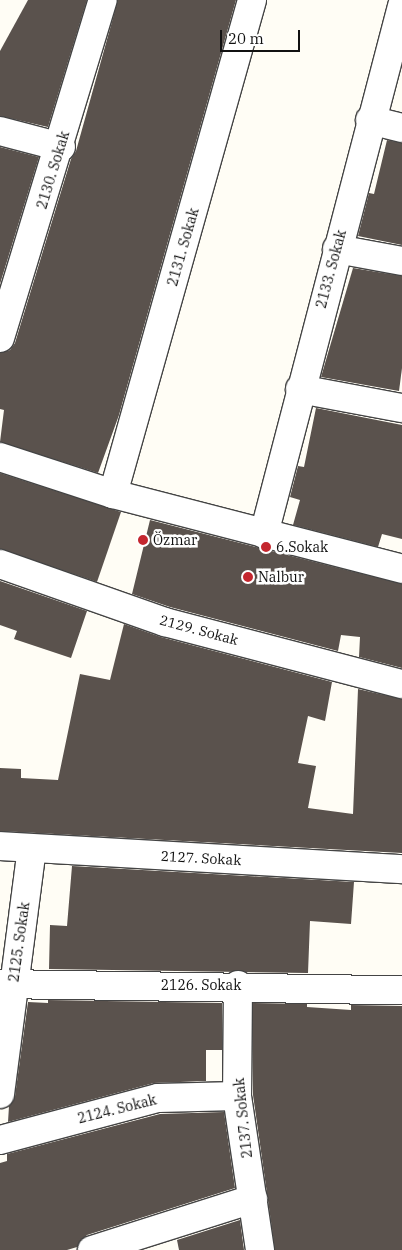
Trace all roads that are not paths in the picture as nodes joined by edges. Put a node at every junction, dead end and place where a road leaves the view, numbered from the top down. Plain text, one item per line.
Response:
1 (104, 0) edge
2 (252, 0) edge
3 (402, 6) edge
4 (370, 120) junction
5 (402, 128) edge
6 (0, 131) edge
7 (61, 147) junction
8 (337, 249) junction
9 (402, 260) edge
10 (0, 338) edge
11 (300, 389) junction
12 (402, 408) edge
13 (0, 457) edge
14 (114, 494) junction
15 (264, 534) junction
16 (0, 564) edge
17 (402, 569) edge
18 (402, 684) edge
19 (0, 846) edge
20 (32, 849) junction
21 (402, 869) edge
22 (7, 985) edge
23 (238, 985) junction
24 (402, 990) edge
25 (0, 1094) edge
26 (237, 1096) junction
27 (0, 1140) edge
28 (253, 1199) junction
29 (92, 1250) edge
30 (260, 1250) edge

1 - 7 street, 2130. Sokak
2 - 14 street, 2131. Sokak
3 - 4 street, 2133. Sokak
4 - 5 street
4 - 8 street, 2133. Sokak
6 - 7 street
7 - 10 street, 2130. Sokak
8 - 9 street
8 - 11 street, 2133. Sokak
11 - 12 street
11 - 15 street, 2133. Sokak
13 - 14 street
14 - 15 street
15 - 17 street
16 - 18 street, 2129. Sokak
19 - 20 street, 2127. Sokak
20 - 21 street, 2127. Sokak
20 - 22 street, 2125. Sokak
22 - 23 street, 2126. Sokak
22 - 25 street, 2125. Sokak
23 - 24 street, 2126. Sokak
23 - 26 street, 2137. Sokak
26 - 27 street, 2124. Sokak
26 - 28 street, 2137. Sokak
28 - 29 street
28 - 30 street, 2137. Sokak

